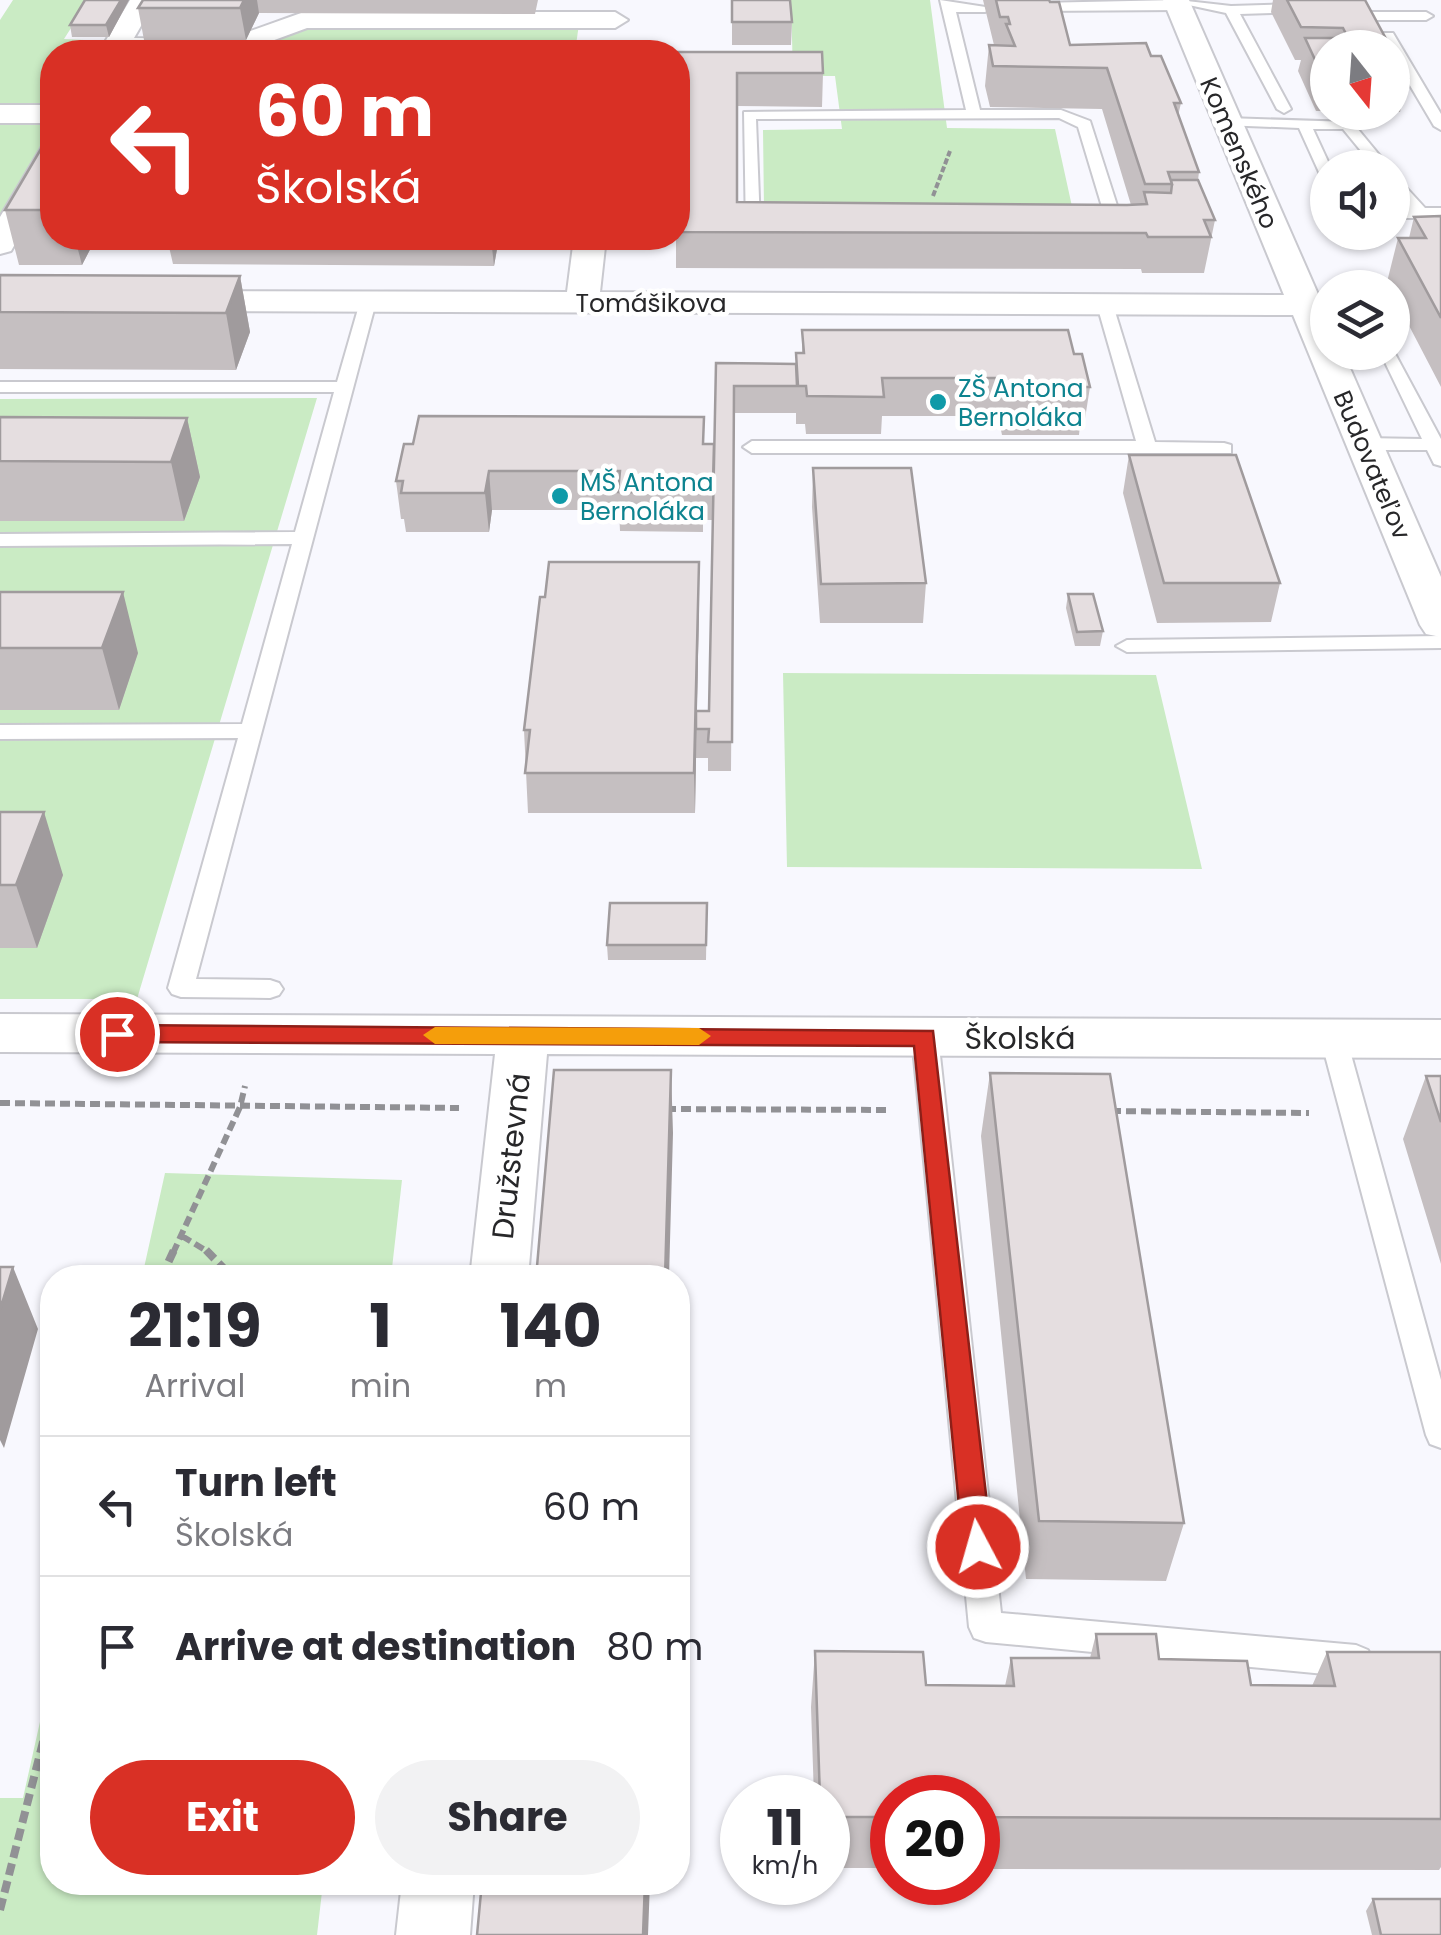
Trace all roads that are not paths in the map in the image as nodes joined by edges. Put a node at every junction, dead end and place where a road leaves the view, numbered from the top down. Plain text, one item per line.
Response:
1 (142, 0) edge
2 (1180, 2) edge
3 (948, 4) edge
4 (1036, 7) edge
5 (985, 8) dead end
6 (616, 10) edge
7 (1232, 10) junction
8 (1426, 16) dead end
9 (119, 40) edge
10 (250, 40) edge
11 (613, 40) edge
12 (1410, 73) edge
13 (1284, 109) dead end
14 (0, 114) edge
15 (40, 114) edge
16 (970, 114) junction
17 (1226, 122) junction
18 (1304, 124) junction
19 (1441, 126) edge
20 (1316, 150) edge
21 (1368, 150) edge
22 (40, 175) edge
23 (1410, 200) edge
24 (1410, 213) edge
25 (1420, 213) junction
26 (1441, 213) edge
27 (0, 244) edge
28 (589, 250) edge
29 (1310, 295) edge
30 (155, 301) edge
31 (368, 302) junction
32 (582, 303) junction
33 (1106, 305) junction
34 (1310, 305) edge
35 (1337, 370) edge
36 (1397, 370) edge
37 (0, 387) edge
38 (345, 387) junction
39 (1362, 444) junction
40 (752, 447) dead end
41 (1147, 447) junction
42 (1224, 450) edge
43 (1438, 450) edge
44 (304, 538) junction
45 (0, 540) edge
46 (1440, 625) edge
47 (1128, 646) dead end
48 (251, 731) junction
49 (0, 732) edge
50 (270, 989) dead end
51 (0, 1033) edge
52 (523, 1036) junction
53 (925, 1038) junction
54 (1334, 1040) junction
55 (1441, 1040) edge
56 (500, 1265) edge
57 (1441, 1436) edge
58 (1382, 1664) edge
59 (437, 1895) edge
60 (433, 1935) edge

1 - 9 street
2 - 4 lane
2 - 7 lane
2 - 17 street, Komenského
3 - 5 lane
3 - 16 lane
6 - 10 street
6 - 11 street
7 - 8 lane
7 - 13 lane
12 - 19 lane
14 - 15 street
16 - 16 lane
17 - 18 lane
17 - 29 street, Komenského
18 - 20 lane
18 - 21 lane
22 - 27 street
23 - 25 lane
24 - 25 lane
25 - 26 lane
28 - 32 street
30 - 31 street, Tomášikova
31 - 32 street, Tomášikova
31 - 38 lane
32 - 33 street, Tomášikova
33 - 34 street, Tomášikova
33 - 41 lane
35 - 39 street, Budovateľov
36 - 43 lane
37 - 38 lane
38 - 44 lane
39 - 43 lane
39 - 46 street, Budovateľov
40 - 41 lane
41 - 42 lane
44 - 45 lane
44 - 48 lane
46 - 47 lane
48 - 49 lane
48 - 50 lane
51 - 52 street, Školská
52 - 53 street, Školská
52 - 56 street, Družstevná
53 - 54 street, Školská
53 - 58 lane
54 - 55 street, Školská
54 - 57 lane
59 - 60 street

